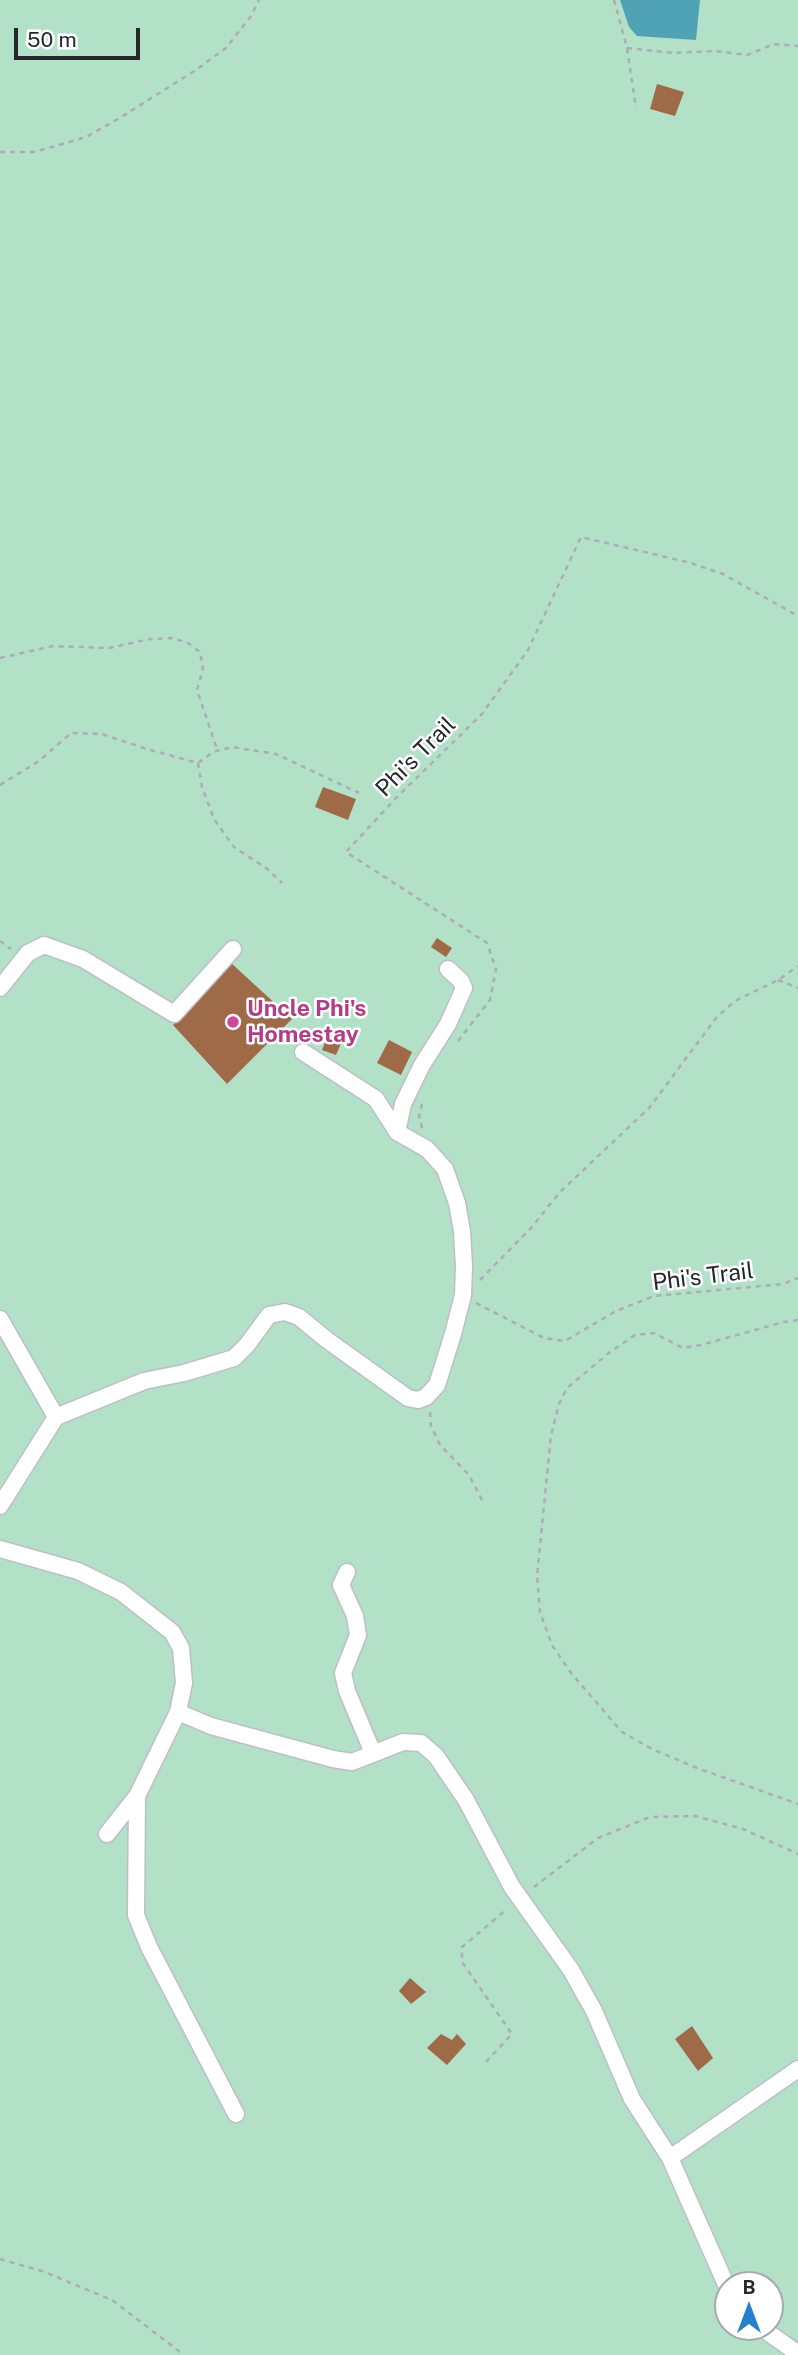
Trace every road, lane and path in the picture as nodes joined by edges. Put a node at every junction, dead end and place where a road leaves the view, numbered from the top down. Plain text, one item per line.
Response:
1 (260, 0) edge
2 (614, 0) edge
3 (798, 46) edge
4 (627, 48) junction
5 (636, 108) dead end
6 (0, 152) edge
7 (798, 616) edge
8 (0, 658) edge
9 (218, 751) junction
10 (198, 763) junction
11 (0, 785) edge
12 (359, 793) dead end
13 (282, 883) dead end
14 (233, 949) dead end
15 (798, 966) edge
16 (448, 969) dead end
17 (778, 980) junction
18 (0, 988) edge
19 (798, 988) edge
20 (453, 1047) dead end
21 (303, 1052) dead end
22 (426, 1095) dead end
23 (397, 1132) junction
24 (427, 1149) junction
25 (798, 1278) edge
26 (463, 1295) junction
27 (0, 1319) edge
28 (798, 1320) edge
29 (431, 1392) junction
30 (55, 1416) junction
31 (482, 1500) dead end
32 (0, 1506) edge
33 (0, 1549) edge
34 (347, 1572) dead end
35 (178, 1712) junction
36 (373, 1752) junction
37 (137, 1796) junction
38 (798, 1804) edge
39 (107, 1834) dead end
40 (798, 1854) edge
41 (519, 1898) junction
42 (486, 2062) dead end
43 (798, 2069) edge
44 (236, 2114) dead end
45 (670, 2158) junction
46 (0, 2259) edge
47 (720, 2271) edge
48 (780, 2341) edge
49 (796, 2352) edge
50 (184, 2355) edge

1 - 6 path
2 - 4 path
3 - 4 path
4 - 5 path
7 - 20 path, Phi's Trail
8 - 9 path
9 - 10 path
9 - 12 path
10 - 11 path
10 - 13 path
14 - 18 street
15 - 17 path
16 - 23 street
17 - 19 path
17 - 26 path
21 - 23 street
22 - 24 path
23 - 24 street
24 - 26 street
25 - 26 path, Phi's Trail
26 - 29 street
27 - 30 street
28 - 38 path
29 - 30 street
29 - 31 path
30 - 32 street
33 - 35 street
34 - 36 street
35 - 36 street
35 - 37 street
36 - 41 street
37 - 39 street
37 - 44 street
40 - 41 path
41 - 42 path
41 - 45 street
43 - 45 street
45 - 47 street
46 - 50 path
48 - 49 street

